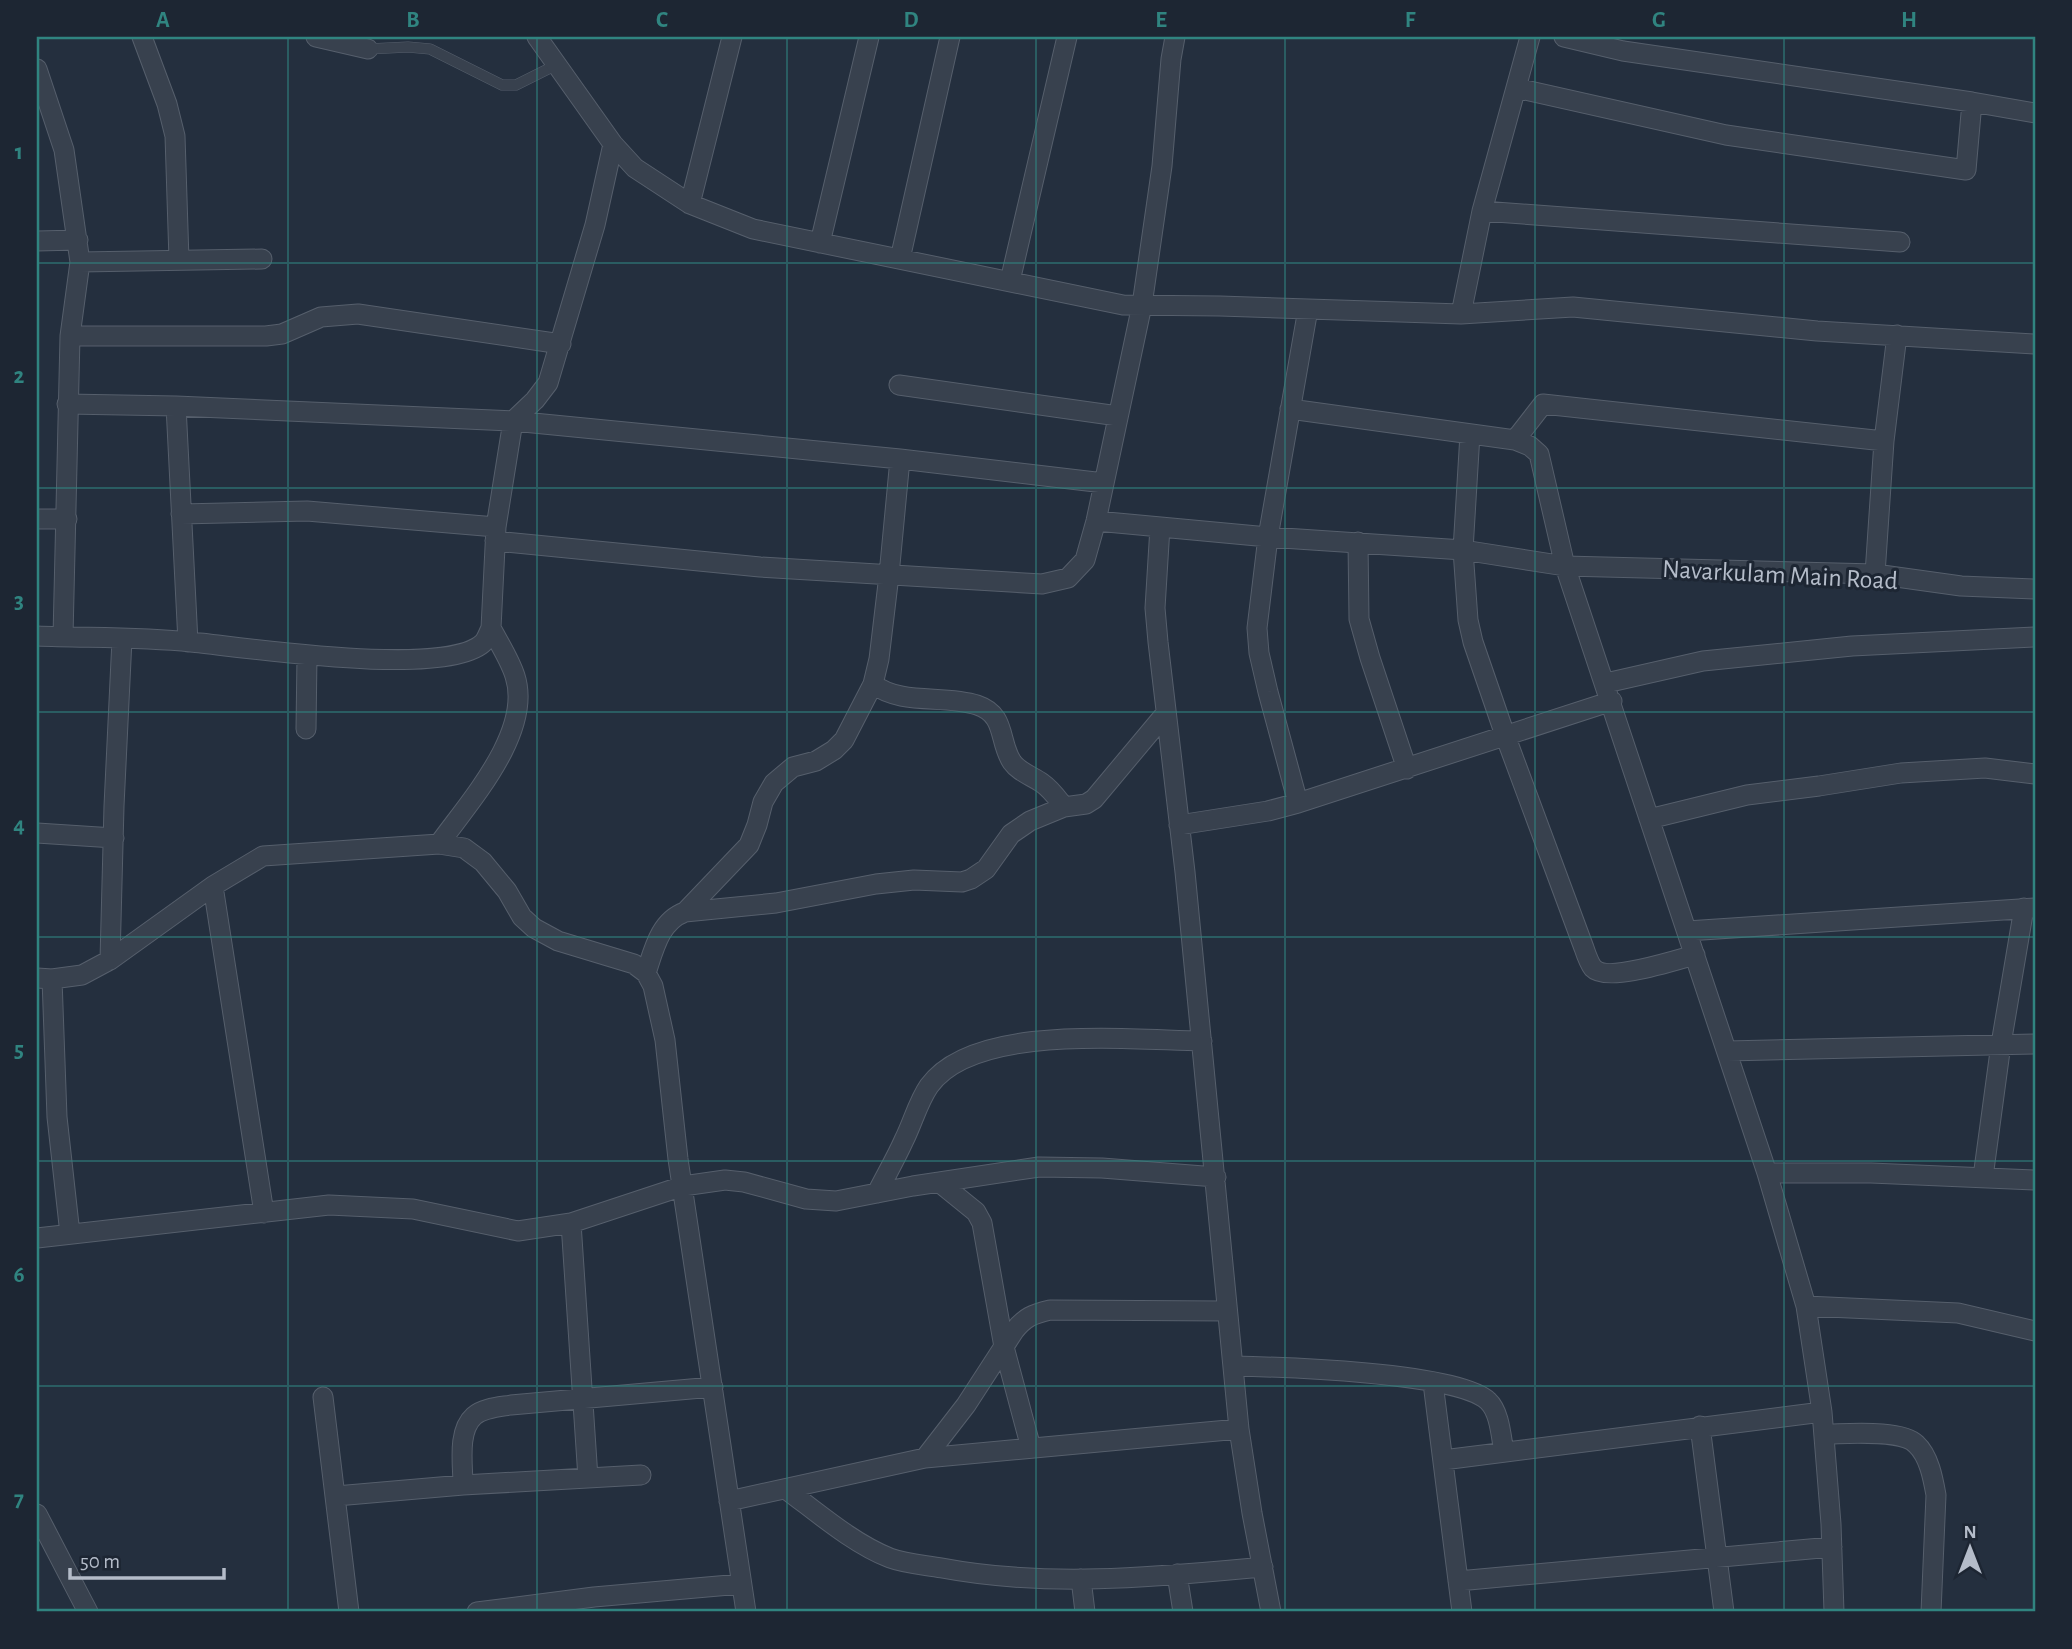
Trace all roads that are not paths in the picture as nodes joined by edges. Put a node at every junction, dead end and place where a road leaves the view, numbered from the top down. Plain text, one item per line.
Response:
1 (142, 37) edge
2 (316, 37) edge
3 (537, 37) edge
4 (733, 37) edge
5 (869, 37) edge
6 (950, 37) edge
7 (1067, 37) edge
8 (1175, 37) edge
9 (1530, 37) edge
10 (1564, 37) edge
11 (368, 49) joint
12 (558, 64) junction
13 (37, 69) edge
14 (1516, 88) junction
15 (1972, 102) junction
16 (2035, 113) edge
17 (613, 144) junction
18 (691, 204) junction
19 (1482, 211) junction
20 (78, 240) junction
21 (37, 241) edge
22 (1900, 242) dead end
23 (820, 243) junction
24 (262, 259) dead end
25 (901, 259) junction
26 (179, 260) junction
27 (80, 262) junction
28 (1010, 281) junction
29 (1142, 305) junction
30 (1308, 309) junction
31 (1461, 314) junction
32 (1897, 335) junction
33 (70, 336) junction
34 (561, 344) junction
35 (2035, 344) edge
36 (899, 385) dead end
37 (67, 404) junction
38 (176, 406) junction
39 (1290, 410) junction
40 (1118, 416) junction
41 (513, 421) junction
42 (1470, 434) junction
43 (1515, 440) junction
44 (1884, 441) junction
45 (900, 459) junction
46 (1104, 484) junction
47 (181, 514) junction
48 (37, 519) edge
49 (67, 520) junction
50 (1096, 521) junction
51 (1160, 527) junction
52 (496, 534) junction
53 (1268, 537) junction
54 (1358, 542) junction
55 (1463, 550) junction
56 (1565, 566) junction
57 (1875, 573) junction
58 (889, 575) junction
59 (2035, 589) edge
60 (491, 628) junction
61 (37, 636) edge
62 (63, 637) junction
63 (2035, 637) edge
64 (122, 639) junction
65 (188, 642) junction
66 (307, 656) junction
67 (873, 684) junction
68 (1609, 692) junction
69 (1166, 713) junction
70 (306, 729) dead end
71 (1505, 735) junction
72 (1407, 769) junction
73 (2035, 774) edge
74 (1298, 803) junction
75 (1064, 807) junction
76 (1649, 819) junction
77 (1179, 825) junction
78 (37, 832) edge
79 (114, 838) junction
80 (439, 844) junction
81 (213, 886) junction
82 (2029, 908) edge
83 (685, 912) junction
84 (1687, 931) junction
85 (1695, 955) junction
86 (110, 960) junction
87 (646, 973) junction
88 (44, 979) edge
89 (1202, 1041) junction
90 (2001, 1044) junction
91 (2035, 1044) edge
92 (1727, 1051) junction
93 (37, 1117) edge
94 (57, 1117) junction
95 (1767, 1173) junction
96 (1216, 1177) junction
97 (1983, 1177) junction
98 (2035, 1180) edge
99 (939, 1182) junction
100 (683, 1186) junction
101 (877, 1193) junction
102 (264, 1213) junction
103 (571, 1223) junction
104 (70, 1234) junction
105 (37, 1238) edge
106 (1807, 1306) junction
107 (1227, 1311) junction
108 (2035, 1331) edge
109 (1004, 1347) junction
110 (1233, 1366) junction
111 (1433, 1383) junction
112 (713, 1387) junction
113 (323, 1396) dead end
114 (583, 1399) junction
115 (1822, 1412) junction
116 (1700, 1426) junction
117 (1239, 1429) junction
118 (1824, 1434) junction
119 (1031, 1448) junction
120 (1504, 1452) junction
121 (925, 1458) junction
122 (1443, 1460) junction
123 (641, 1475) dead end
124 (588, 1478) junction
125 (463, 1485) junction
126 (787, 1490) junction
127 (336, 1496) junction
128 (729, 1502) junction
129 (37, 1514) edge
130 (1832, 1547) junction
131 (1717, 1558) junction
132 (1263, 1567) junction
133 (1177, 1574) junction
134 (1081, 1579) junction
135 (1458, 1581) junction
136 (741, 1584) junction
137 (88, 1612) edge
138 (349, 1612) edge
139 (477, 1612) edge
140 (746, 1612) edge
141 (1085, 1612) edge
142 (1184, 1612) edge
143 (1272, 1612) edge
144 (1462, 1612) edge
145 (1724, 1612) edge
146 (1834, 1612) edge
147 (1931, 1612) edge

1 - 26 street
2 - 11 street
3 - 12 street
4 - 18 street
5 - 23 street
6 - 25 street
7 - 28 street
8 - 29 street
9 - 14 street
10 - 15 street
11 - 12 lane
12 - 17 street
13 - 20 street
14 - 15 street
14 - 19 street
15 - 16 street
17 - 18 street
17 - 34 street
18 - 23 street
19 - 22 street
19 - 31 street
20 - 21 street
20 - 27 street
23 - 25 street
24 - 26 street
25 - 28 street
26 - 27 street
27 - 33 street
28 - 29 street
29 - 30 street
29 - 40 street
30 - 31 street
30 - 39 street
31 - 32 street
32 - 35 street
32 - 44 street
33 - 34 street
33 - 37 street
34 - 41 street
36 - 40 street
37 - 38 street
37 - 49 street
38 - 41 street
38 - 47 street
39 - 42 street
39 - 53 street
40 - 46 street
41 - 45 street
41 - 52 street
42 - 43 street
42 - 55 street
43 - 44 street
43 - 56 street
44 - 57 street
45 - 46 street
45 - 58 street
46 - 50 street
47 - 52 street
47 - 65 street
48 - 49 street
49 - 62 street
50 - 51 street, Navarkulam Main Road
50 - 58 street
51 - 53 street, Navarkulam Main Road
51 - 69 street
52 - 58 street
52 - 60 street
53 - 54 street, Navarkulam Main Road
53 - 74 street
54 - 55 street, Navarkulam Main Road
54 - 72 street
55 - 56 street, Navarkulam Main Road
55 - 71 street
56 - 57 street, Navarkulam Main Road
56 - 68 street
57 - 59 street, Navarkulam Main Road
58 - 67 street
60 - 66 street
60 - 80 street
61 - 62 street
62 - 64 street
63 - 68 street
64 - 65 street
64 - 79 street
65 - 66 street
66 - 70 street
67 - 75 street
67 - 83 street
68 - 71 street
68 - 76 street
69 - 75 street
69 - 77 street
71 - 72 street
71 - 85 street
72 - 74 street
73 - 76 street
74 - 77 street
75 - 83 street
76 - 84 street
77 - 89 street
78 - 79 street
79 - 86 street
80 - 81 street
80 - 87 street
81 - 86 street
81 - 102 street
82 - 84 street
82 - 90 street
83 - 87 street
84 - 85 street
85 - 92 street
86 - 88 street
87 - 100 street
88 - 94 street
89 - 96 street
89 - 101 street
90 - 91 street
90 - 92 street
90 - 97 street
92 - 95 street
93 - 94 street
94 - 104 street
95 - 97 street
95 - 106 street
96 - 99 street
96 - 107 street
97 - 98 street
99 - 101 street
99 - 109 street
100 - 101 street
100 - 103 street
100 - 112 street
102 - 103 street
102 - 104 street
103 - 114 street
104 - 105 street
106 - 108 street
106 - 115 street
107 - 109 street
107 - 110 street
109 - 119 street
109 - 121 street
110 - 111 street
110 - 117 street
111 - 120 street
111 - 122 street
112 - 114 street
112 - 128 street
113 - 127 street
114 - 124 street
114 - 125 street
115 - 116 street
115 - 118 street
116 - 120 street
116 - 131 street
117 - 119 street
117 - 132 street
118 - 130 street
118 - 147 street
119 - 121 street
120 - 122 street
121 - 126 street
122 - 135 street
123 - 124 street
124 - 125 street
125 - 127 street
126 - 128 street
126 - 134 street
127 - 138 street
128 - 136 street
129 - 137 street
130 - 131 street
130 - 146 street
131 - 135 street
131 - 145 street
132 - 133 street
132 - 143 street
133 - 134 street
133 - 142 street
134 - 141 street
135 - 144 street
136 - 139 street
136 - 140 street

